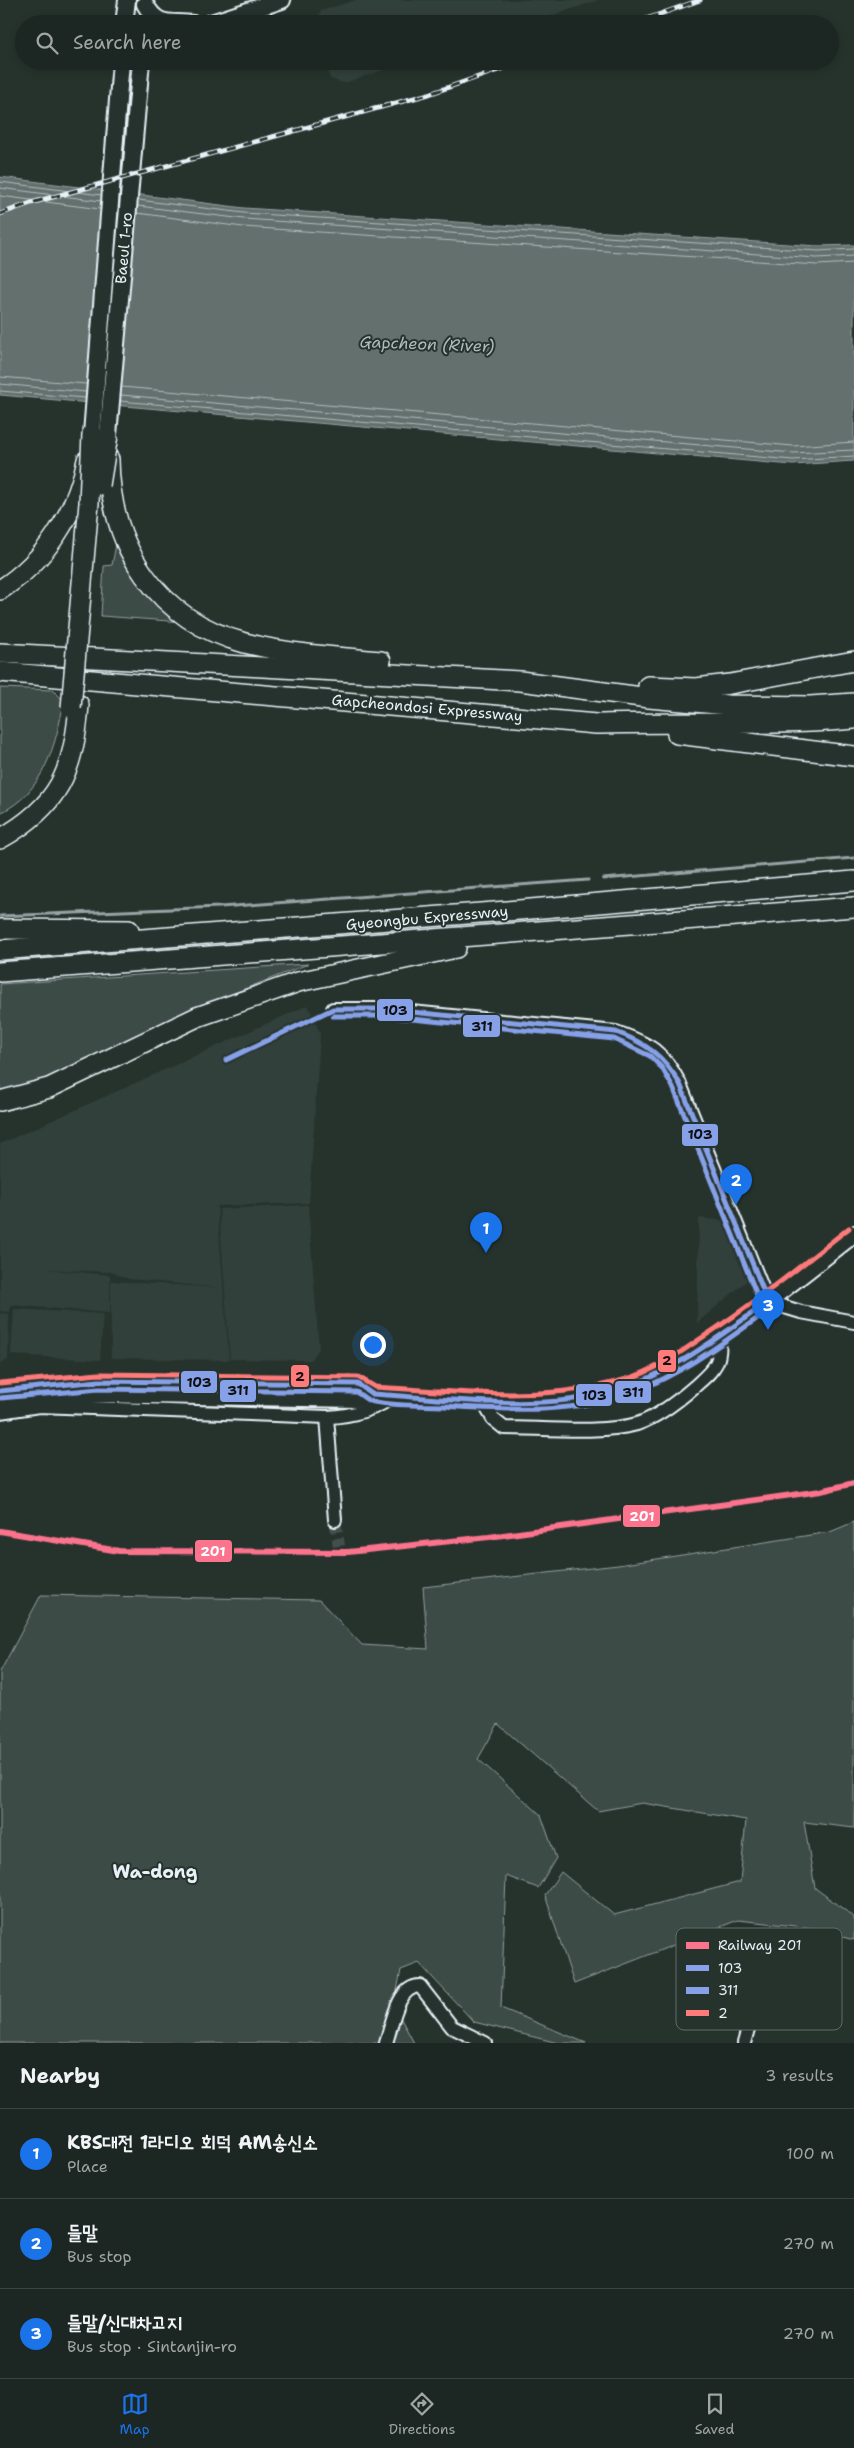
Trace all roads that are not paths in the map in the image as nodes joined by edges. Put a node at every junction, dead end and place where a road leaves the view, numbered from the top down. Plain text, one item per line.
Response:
1 (126, 0) edge
2 (282, 0) edge
3 (146, 2) edge
4 (125, 15) edge
5 (145, 15) edge
6 (152, 15) edge
7 (236, 15) edge
8 (120, 70) edge
9 (142, 70) edge
10 (100, 435) junction
11 (0, 590) edge
12 (0, 653) edge
13 (854, 661) edge
14 (0, 672) edge
15 (520, 681) junction
16 (0, 682) edge
17 (181, 686) junction
18 (574, 686) junction
19 (854, 703) edge
20 (75, 707) junction
21 (854, 720) edge
22 (596, 724) junction
23 (854, 756) edge
24 (0, 828) edge
25 (0, 840) edge
26 (854, 881) edge
27 (854, 907) edge
28 (0, 929) edge
29 (262, 931) junction
30 (524, 934) junction
31 (0, 950) edge
32 (0, 972) edge
33 (333, 1009) dead end
34 (0, 1101) edge
35 (854, 1234) edge
36 (768, 1302) junction
37 (854, 1322) edge
38 (719, 1336) junction
39 (0, 1391) edge
40 (336, 1391) junction
41 (396, 1395) junction
42 (482, 1400) junction
43 (0, 1403) edge
44 (0, 1412) edge
45 (333, 1417) junction
46 (335, 1520) tunnel mouth
47 (748, 2030) edge
48 (386, 2043) edge
49 (485, 2043) edge
50 (744, 2043) edge

1 - 4 main road
2 - 7 main road
3 - 5 main road
3 - 6 main road
8 - 10 main road, Baeul 1-ro
9 - 10 main road, Baeul 1-ro
10 - 11 highway, bridge
10 - 15 highway, bridge
10 - 20 highway, bridge
12 - 15 highway, Gapcheondosi Expressway
13 - 18 highway
14 - 17 highway, Gapcheondosi Expressway
15 - 18 highway, Gapcheondosi Expressway
16 - 17 highway
17 - 22 highway, Gapcheondosi Expressway
18 - 19 highway, Gapcheondosi Expressway
20 - 24 highway
20 - 25 highway
21 - 22 highway, Gapcheondosi Expressway
22 - 23 highway
26 - 29 highway, Gyeongbu Expressway
27 - 30 highway, Gyeongbu Expressway
28 - 29 highway
29 - 31 highway, Gyeongbu Expressway
30 - 32 highway, Gyeongbu Expressway
30 - 34 highway
33 - 36 street
35 - 36 main road
36 - 37 street
36 - 38 main road
38 - 42 main road
38 - 42 street
39 - 40 main road
40 - 41 main road
40 - 43 main road
41 - 42 main road
41 - 45 street
44 - 45 street
45 - 46 street
47 - 50 street
48 - 49 street

